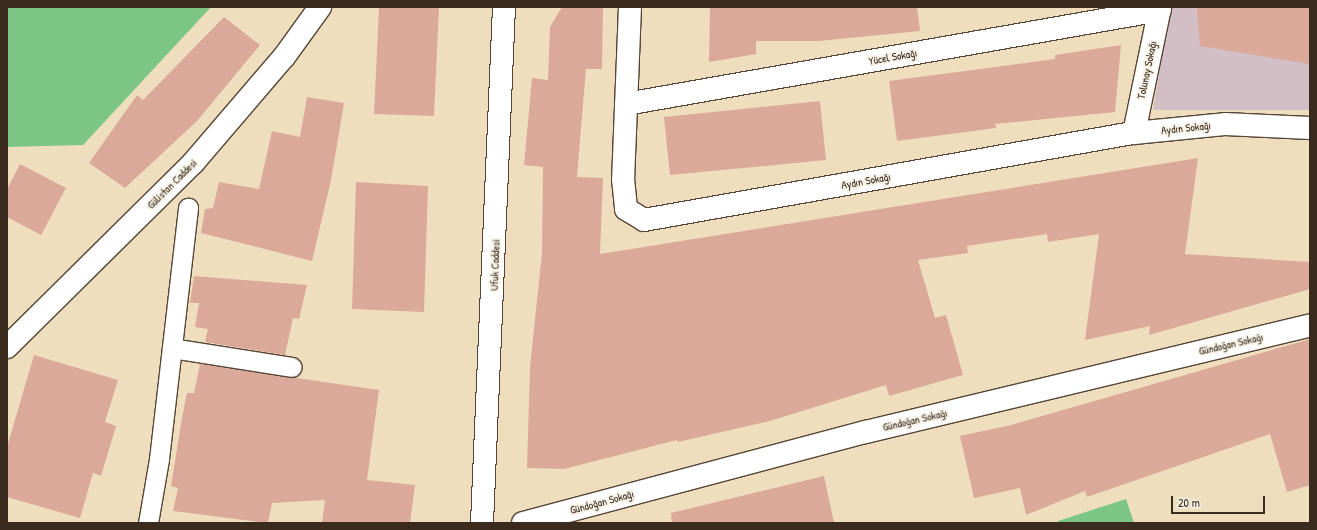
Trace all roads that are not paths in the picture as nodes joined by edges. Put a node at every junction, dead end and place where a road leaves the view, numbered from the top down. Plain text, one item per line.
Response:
1 (320, 7) edge
2 (504, 7) edge
3 (630, 7) edge
4 (1160, 8) edge
5 (626, 104) junction
6 (1310, 128) edge
7 (1134, 133) junction
8 (188, 208) dead end
9 (1310, 325) edge
10 (7, 347) edge
11 (172, 348) junction
12 (292, 367) dead end
13 (148, 523) edge
14 (482, 523) edge
15 (523, 523) edge

1 - 10 street, Gülistan Caddesi
2 - 14 street, Ufuk Caddesi
3 - 5 street, Aydın Sokağı
4 - 5 street, Yücel Sokağı
4 - 7 street, Tolunay Sokağı
5 - 7 street, Aydın Sokağı
6 - 7 street, Aydın Sokağı
8 - 11 lane
9 - 15 street, Gündoğan Sokağı
11 - 12 lane
11 - 13 lane

